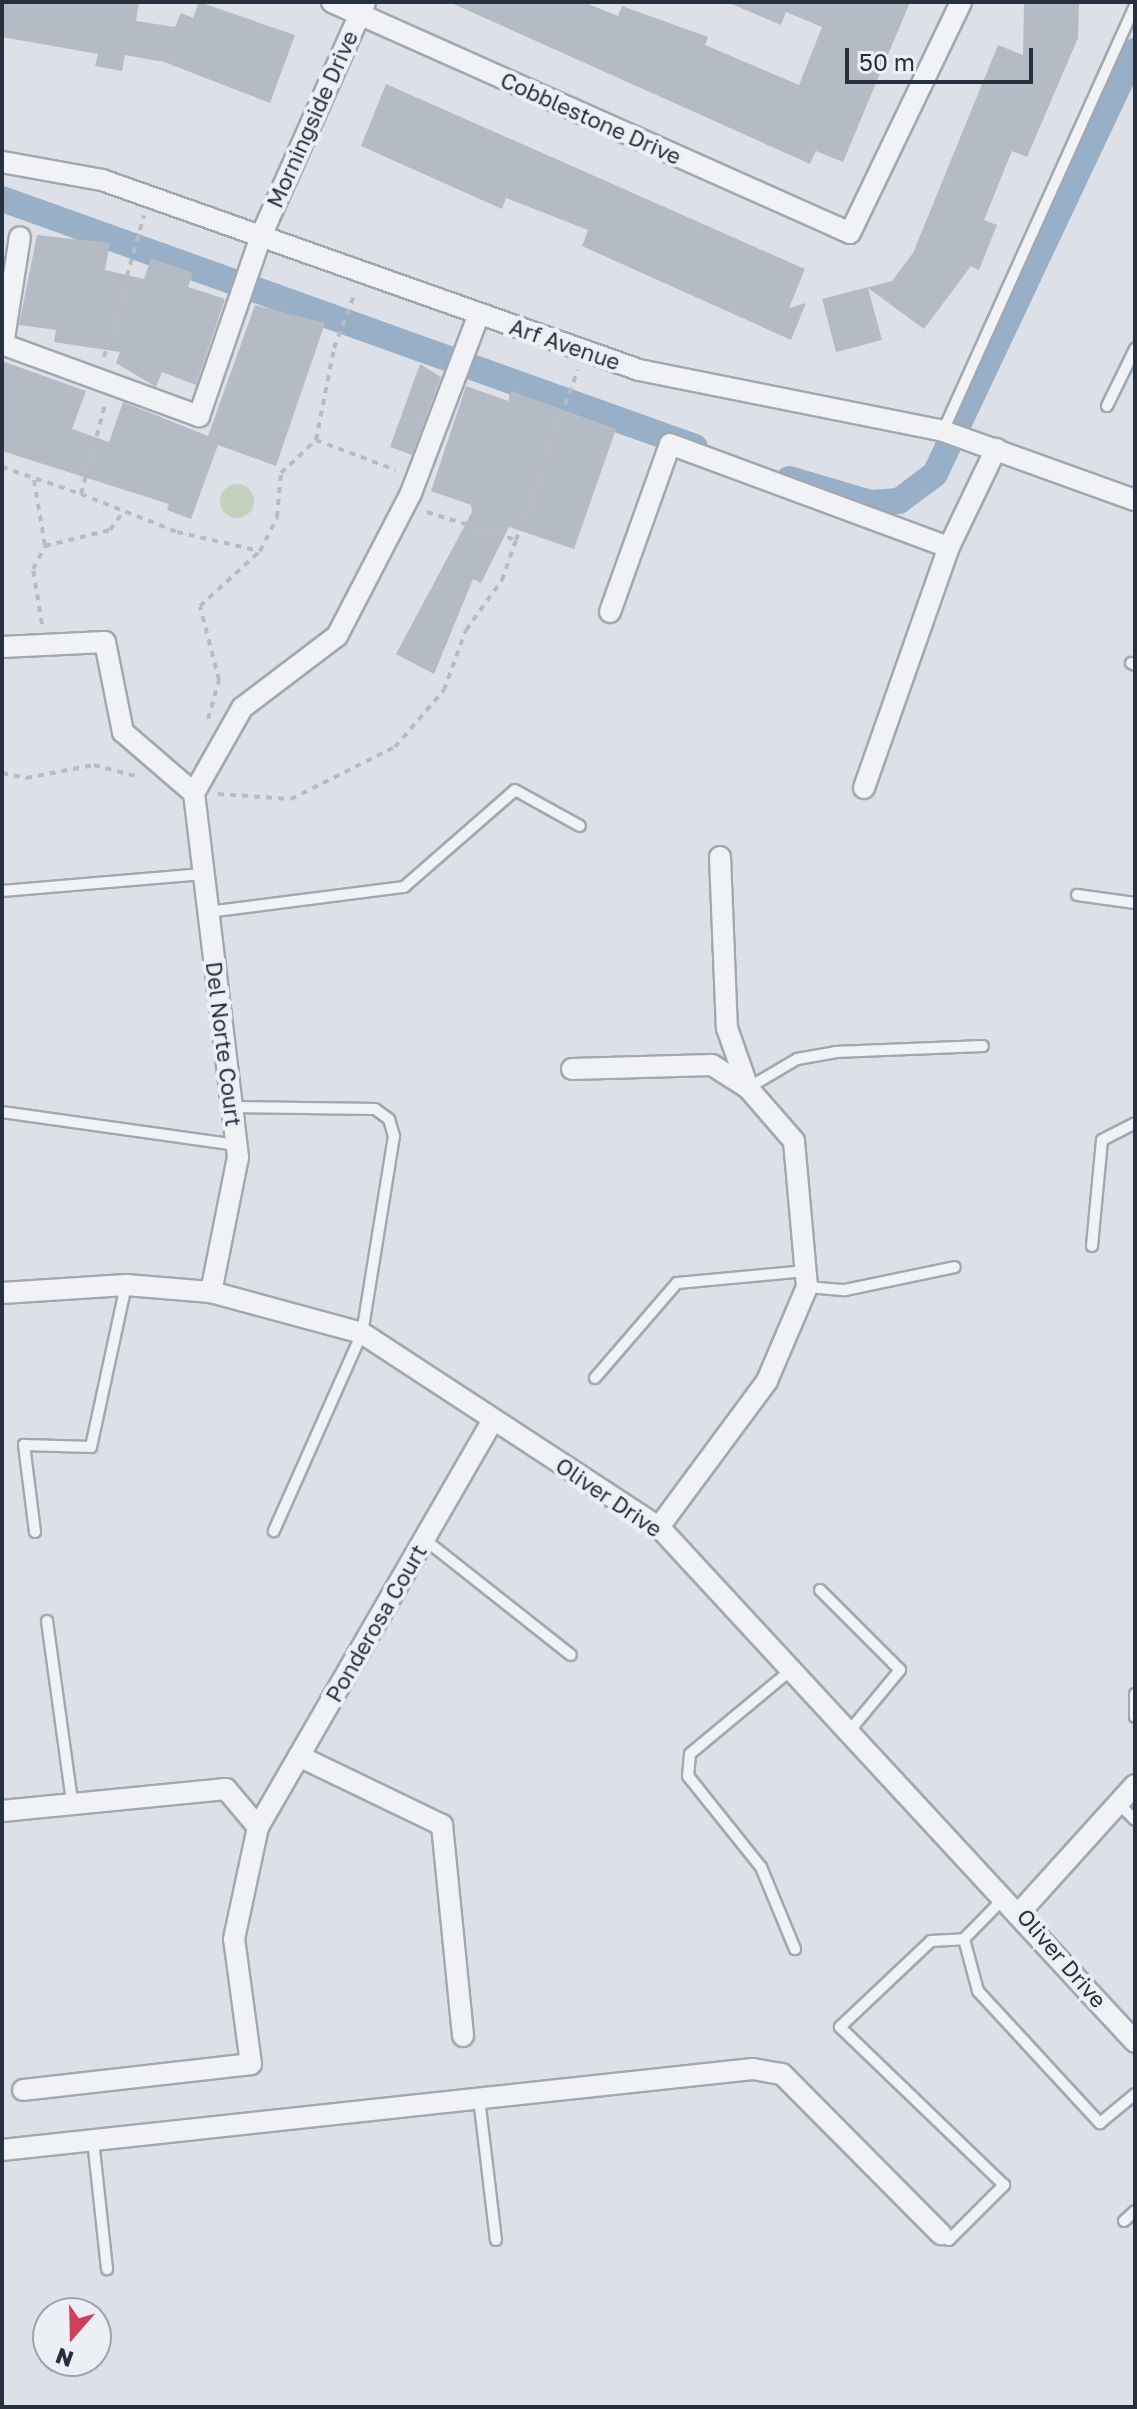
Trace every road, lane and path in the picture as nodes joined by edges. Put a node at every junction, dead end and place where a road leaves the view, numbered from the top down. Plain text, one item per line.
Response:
1 (332, 2) edge
2 (961, 2) edge
3 (1135, 6) edge
4 (362, 9) edge
5 (2, 162) edge
6 (150, 196) junction
7 (261, 236) junction
8 (20, 237) dead end
9 (364, 272) junction
10 (479, 314) junction
11 (3, 344) edge
12 (1135, 349) edge
13 (585, 352) junction
14 (104, 381) junction
15 (1107, 406) dead end
16 (943, 431) junction
17 (316, 440) junction
18 (996, 449) junction
19 (2, 467) edge
20 (417, 478) junction
21 (34, 480) junction
22 (81, 494) junction
23 (408, 500) junction
24 (1135, 500) edge
25 (124, 511) junction
26 (516, 540) junction
27 (45, 546) junction
28 (949, 547) junction
29 (260, 551) junction
30 (610, 612) dead end
31 (44, 645) junction
32 (2, 647) edge
33 (206, 730) dead end
34 (2, 773) edge
35 (155, 782) dead end
36 (864, 788) dead end
37 (194, 793) junction
38 (580, 826) dead end
39 (720, 857) dead end
40 (203, 874) junction
41 (2, 891) edge
42 (1077, 895) dead end
43 (1135, 903) edge
44 (208, 912) junction
45 (983, 1046) dead end
46 (572, 1069) dead end
47 (748, 1088) junction
48 (232, 1107) junction
49 (2, 1112) edge
50 (1135, 1123) edge
51 (237, 1145) junction
52 (1092, 1246) dead end
53 (955, 1267) dead end
54 (806, 1279) junction
55 (126, 1285) junction
56 (211, 1292) junction
57 (2, 1293) edge
58 (362, 1333) junction
59 (595, 1378) dead end
60 (493, 1420) junction
61 (659, 1527) junction
62 (274, 1531) dead end
63 (35, 1532) dead end
64 (424, 1539) junction
65 (820, 1590) dead end
66 (47, 1621) dead end
67 (571, 1655) dead end
68 (791, 1670) junction
69 (1135, 1694) edge
70 (1135, 1717) edge
71 (851, 1729) junction
72 (299, 1756) junction
73 (1135, 1785) edge
74 (72, 1801) junction
75 (1118, 1803) junction
76 (2, 1811) edge
77 (1135, 1820) edge
78 (258, 1827) junction
79 (1014, 1904) junction
80 (964, 1939) junction
81 (795, 1949) dead end
82 (463, 2036) dead end
83 (1135, 2042) edge
84 (23, 2090) dead end
85 (1135, 2094) edge
86 (479, 2098) junction
87 (93, 2140) junction
88 (2, 2150) edge
89 (1135, 2211) edge
90 (1124, 2221) dead end
91 (941, 2234) joint
92 (496, 2240) dead end
93 (107, 2269) dead end

1 - 4 street, Cobblestone Drive
2 - 4 street, Cobblestone Drive
3 - 16 lane
4 - 7 street, Morningside Drive
5 - 6 street, Arf Avenue
6 - 7 street, Arf Avenue
6 - 14 path
7 - 9 street, Arf Avenue
7 - 14 street, Morningside Drive
8 - 11 street
9 - 10 street, Arf Avenue
9 - 17 path
10 - 13 street, Arf Avenue
10 - 20 street
11 - 14 street
12 - 15 lane
13 - 16 street, Arf Avenue
13 - 26 path
14 - 22 path
16 - 18 street, Arf Avenue
17 - 20 path
17 - 29 path
18 - 24 street, Arf Avenue
18 - 28 street
19 - 21 path
20 - 23 street
21 - 22 path
21 - 27 path
22 - 25 path
23 - 26 path
23 - 37 street
25 - 27 path
25 - 29 path
26 - 37 path
27 - 31 path
28 - 30 street
28 - 36 street
29 - 33 path
31 - 32 street
31 - 37 street
34 - 35 path
37 - 40 street, Del Norte Court
38 - 44 lane
39 - 47 street
40 - 41 lane
40 - 44 street, Del Norte Court
42 - 43 lane
44 - 48 street, Del Norte Court
45 - 47 lane
46 - 47 street
47 - 54 street
48 - 51 street, Del Norte Court
48 - 58 lane
49 - 51 lane
50 - 52 lane
51 - 56 street, Del Norte Court
53 - 54 lane
54 - 59 lane
54 - 61 street
55 - 56 street, Oliver Drive
55 - 57 street, Oliver Drive
55 - 63 lane
56 - 58 street, Oliver Drive
58 - 60 street, Oliver Drive
58 - 62 lane
60 - 61 street, Oliver Drive
60 - 64 street, Ponderosa Court
61 - 68 street, Oliver Drive
64 - 67 lane
64 - 72 street, Ponderosa Court
65 - 71 lane
66 - 74 lane
68 - 71 street, Oliver Drive
68 - 81 lane
69 - 70 lane
71 - 79 street, Oliver Drive
72 - 78 street, Ponderosa Court
72 - 82 street
73 - 75 street
74 - 76 street
74 - 78 street
75 - 77 lane
75 - 79 street
78 - 84 street, Ponderosa Court
79 - 80 lane
79 - 83 street, Oliver Drive
80 - 85 lane
80 - 91 lane
86 - 87 street
86 - 91 street
86 - 92 lane
87 - 88 street
87 - 93 lane
89 - 90 lane

